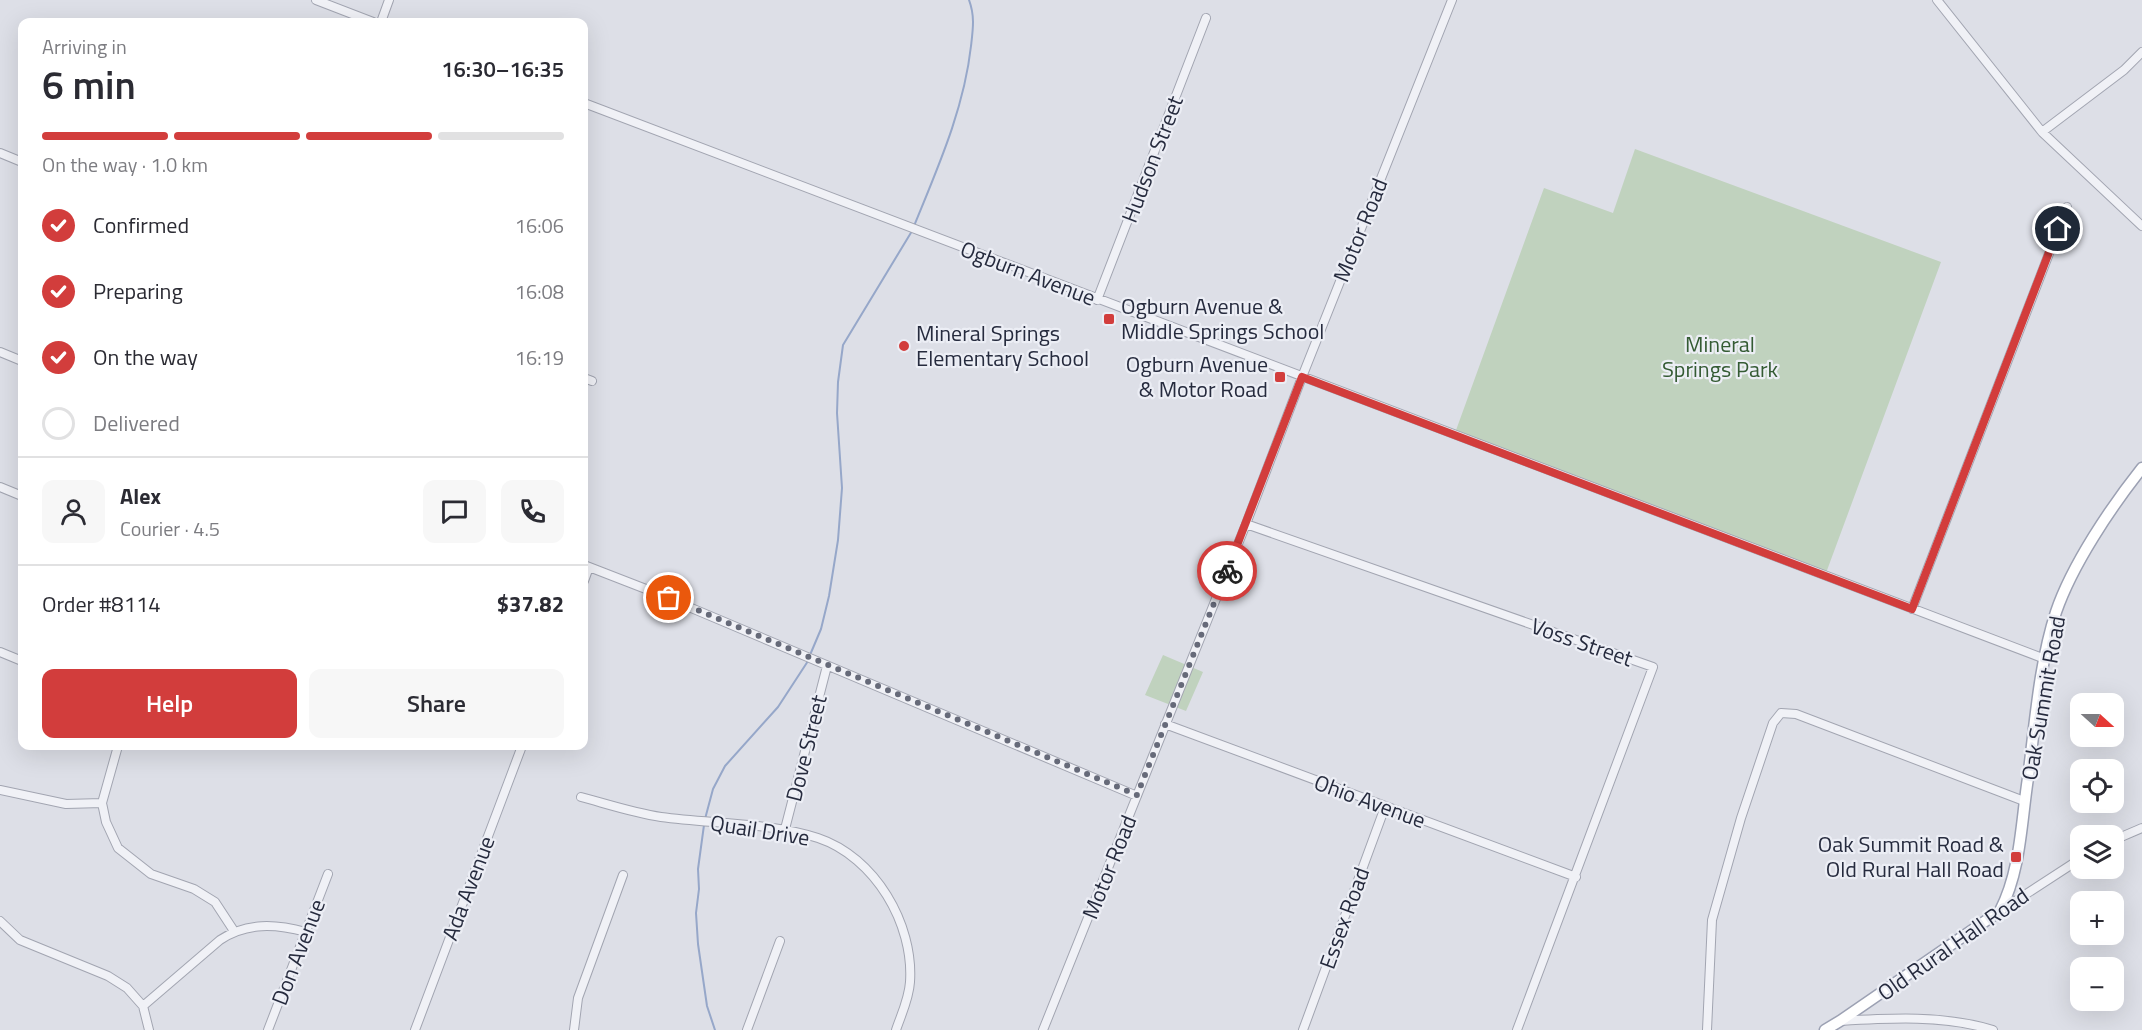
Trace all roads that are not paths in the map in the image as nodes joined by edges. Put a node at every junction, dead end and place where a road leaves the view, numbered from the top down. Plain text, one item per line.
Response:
1 (316, 0) edge
2 (389, 0) edge
3 (1452, 0) edge
4 (1937, 0) edge
5 (363, 18) edge
6 (382, 18) edge
7 (1206, 18) dead end
8 (2142, 52) edge
9 (588, 105) edge
10 (2042, 132) junction
11 (0, 153) edge
12 (18, 160) edge
13 (2067, 207) dead end
14 (2142, 226) edge
15 (1097, 300) junction
16 (0, 352) edge
17 (18, 359) edge
18 (1302, 377) junction
19 (2142, 468) edge
20 (0, 487) edge
21 (18, 494) edge
22 (1246, 524) junction
23 (588, 567) edge
24 (1912, 609) junction
25 (0, 652) edge
26 (18, 659) edge
27 (2045, 659) junction
28 (826, 666) junction
29 (1165, 724) junction
30 (117, 750) edge
31 (520, 750) edge
32 (0, 792) edge
33 (1137, 795) junction
34 (581, 797) dead end
35 (2025, 801) junction
36 (102, 803) junction
37 (1385, 807) junction
38 (2142, 828) edge
39 (785, 829) junction
40 (2124, 836) edge
41 (2070, 866) edge
42 (328, 874) dead end
43 (623, 874) dead end
44 (1576, 877) junction
45 (2000, 911) junction
46 (0, 921) edge
47 (234, 931) junction
48 (306, 932) junction
49 (780, 941) dead end
50 (143, 1006) junction
51 (1840, 1022) junction
52 (149, 1030) edge
53 (268, 1030) edge
54 (415, 1030) edge
55 (574, 1030) edge
56 (747, 1030) edge
57 (896, 1030) edge
58 (1043, 1030) edge
59 (1303, 1030) edge
60 (1517, 1030) edge
61 (1707, 1030) edge
62 (1825, 1030) edge
63 (1993, 1030) edge

1 - 5 street
2 - 6 street
3 - 18 street, Motor Road
4 - 10 street
7 - 15 street, Hudson Street
8 - 10 street
9 - 15 street, Ogburn Avenue
10 - 14 street
11 - 12 street
13 - 24 street
15 - 18 street, Ogburn Avenue
16 - 17 street
18 - 22 street, Motor Road
18 - 24 street, Ogburn Avenue
19 - 27 main road, Oak Summit Road
20 - 21 street
22 - 29 street, Motor Road
22 - 44 street, Voss Street
23 - 28 street
24 - 27 street, Ogburn Avenue
25 - 26 street
27 - 35 main road, Oak Summit Road
28 - 33 street
28 - 39 street, Dove Street
29 - 33 street, Motor Road
29 - 37 street, Ohio Avenue
30 - 36 street
31 - 54 street, Ada Avenue
32 - 36 street
33 - 58 street, Motor Road
34 - 39 street, Quail Drive
35 - 45 main road, Oak Summit Road
35 - 61 street
36 - 47 street
37 - 44 street, Ohio Avenue
37 - 59 street, Essex Road
38 - 40 street
39 - 57 street, Quail Drive
41 - 45 street, Old Rural Hall Road
42 - 48 street, Don Avenue
43 - 55 street
44 - 60 street, Voss Street
45 - 51 main road, Old Rural Hall Road
46 - 50 street
47 - 48 street
47 - 50 street
48 - 53 street, Don Avenue
49 - 56 street
50 - 52 street
51 - 62 main road, Old Rural Hall Road
51 - 63 street

